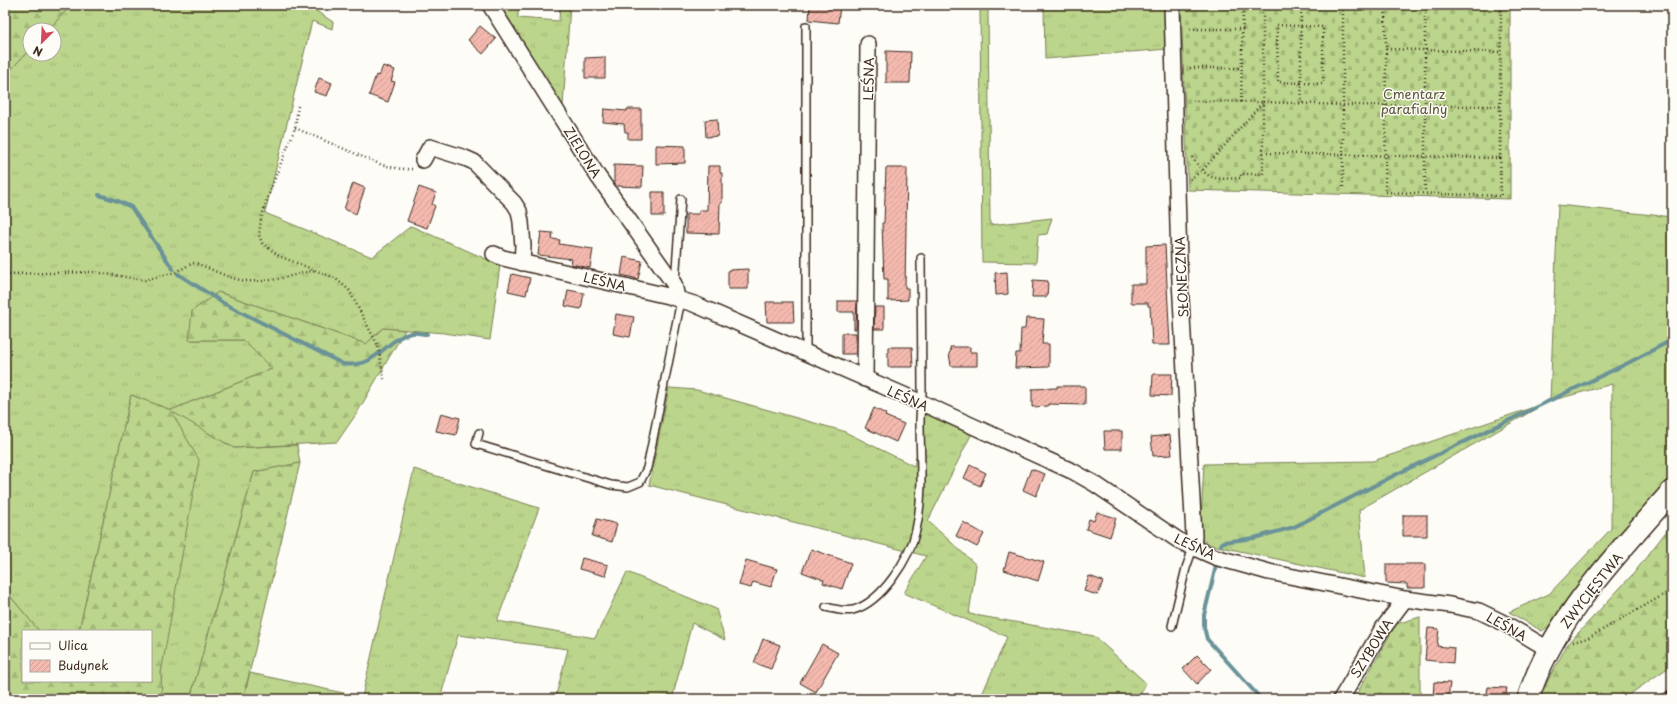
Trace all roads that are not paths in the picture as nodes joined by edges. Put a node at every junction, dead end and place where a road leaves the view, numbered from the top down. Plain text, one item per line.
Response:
1 (490, 5) edge
2 (1172, 5) edge
3 (806, 26) dead end
4 (868, 44) dead end
5 (420, 164) road end
6 (681, 199) dead end
7 (494, 254) dead end
8 (921, 258) dead end
9 (522, 263) junction
10 (677, 294) junction
11 (806, 353) junction
12 (865, 379) junction
13 (922, 403) junction
14 (479, 433) dead end
15 (1672, 491) edge
16 (1193, 548) junction
17 (1405, 599) junction
18 (826, 607) dead end
19 (1172, 626) dead end
20 (1548, 649) junction
21 (1341, 699) edge
22 (1528, 699) edge

1 - 10 street, ZIELONA
2 - 16 street, SŁONECZNA
3 - 11 lane
4 - 12 street, LEŚNA
5 - 9 street
6 - 10 lane
7 - 9 street, LEŚNA
8 - 13 lane
9 - 10 street, LEŚNA
10 - 11 street, LEŚNA
10 - 14 lane
11 - 12 street, LEŚNA
12 - 13 street, LEŚNA
13 - 16 street, LEŚNA
13 - 18 lane
15 - 20 main road, ZWYCIĘSTWA
16 - 17 street, LEŚNA
16 - 19 lane
17 - 20 street, LEŚNA
17 - 21 street, SZYBOWA
20 - 22 main road, ZWYCIĘSTWA

